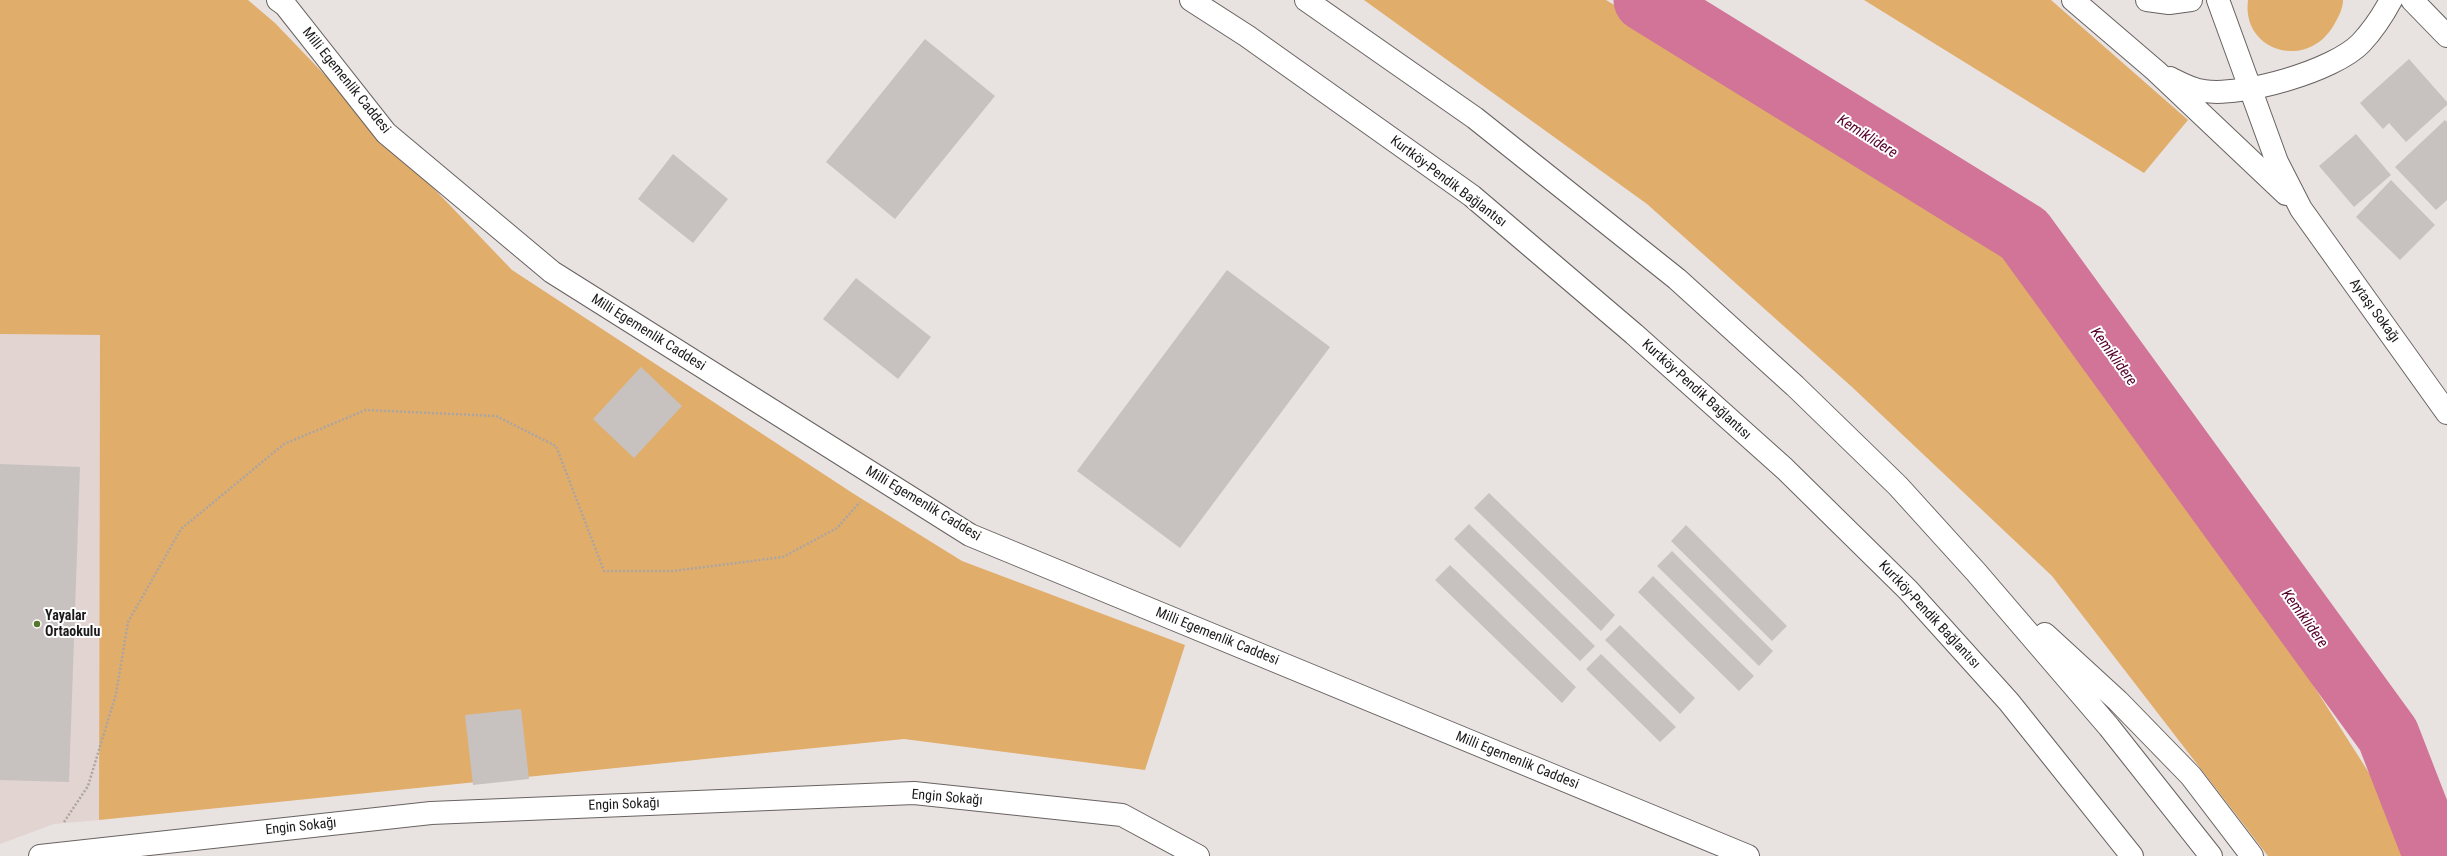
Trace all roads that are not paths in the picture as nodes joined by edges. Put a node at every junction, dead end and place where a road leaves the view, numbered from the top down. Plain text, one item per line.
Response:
1 (278, 0) edge
2 (1191, 0) edge
3 (1306, 0) edge
4 (2073, 0) edge
5 (2147, 0) edge
6 (2191, 0) edge
7 (2218, 0) edge
8 (2391, 0) edge
9 (2412, 0) edge
10 (2447, 36) edge
11 (2156, 71) junction
12 (2249, 88) junction
13 (2301, 209) junction
14 (2447, 413) edge
15 (1976, 572) junction
16 (42, 855) edge
17 (1198, 856) edge
18 (1748, 856) edge
19 (2132, 856) edge
20 (2211, 856) edge
21 (2252, 856) edge

1 - 18 main road, Milli Egemenlik Caddesi
2 - 19 main road, Kurtköy-Pendik Bağlantısı
3 - 15 main road
4 - 11 main road
5 - 6 main road
7 - 12 main road
8 - 12 main road
9 - 10 main road
11 - 12 main road
11 - 13 main road
12 - 13 main road
13 - 14 main road, Aytaşı Sokağı
15 - 20 main road
15 - 21 main road
16 - 17 main road, Engin Sokağı

